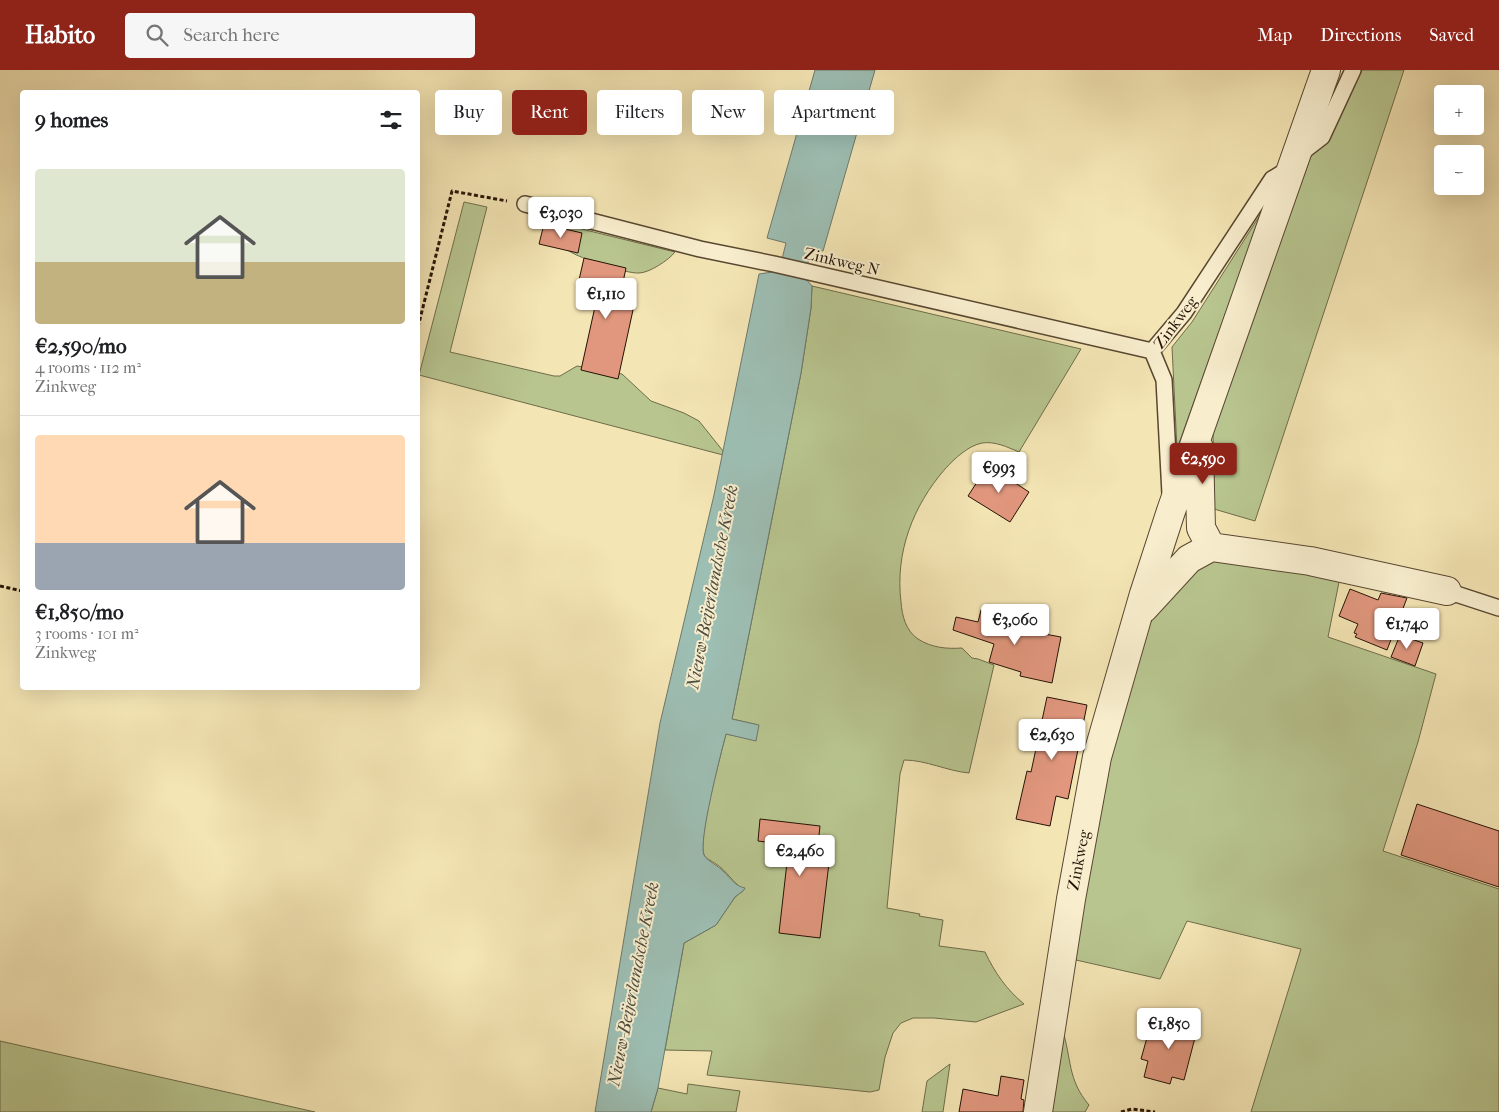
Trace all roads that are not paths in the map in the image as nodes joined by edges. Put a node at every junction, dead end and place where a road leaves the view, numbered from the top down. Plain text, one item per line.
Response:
1 (1326, 70) edge
2 (1353, 70) edge
3 (1295, 161) junction
4 (524, 204) road end
5 (1152, 350) junction
6 (1199, 433) junction
7 (1171, 511) junction
8 (1211, 547) junction
9 (1447, 591) joint
10 (1499, 608) edge
11 (1139, 613) junction
12 (1038, 1112) edge

1 - 3 street, Zinkweg
2 - 3 lane
3 - 5 lane, Zinkweg
3 - 6 street, Zinkweg
4 - 5 lane, Zinkweg N
5 - 7 lane, Zinkweg
6 - 7 street, Zinkweg
6 - 8 street, Zinkweg
7 - 11 street, Zinkweg
8 - 9 street
8 - 11 street, Zinkweg
9 - 10 lane
11 - 12 street, Zinkweg

